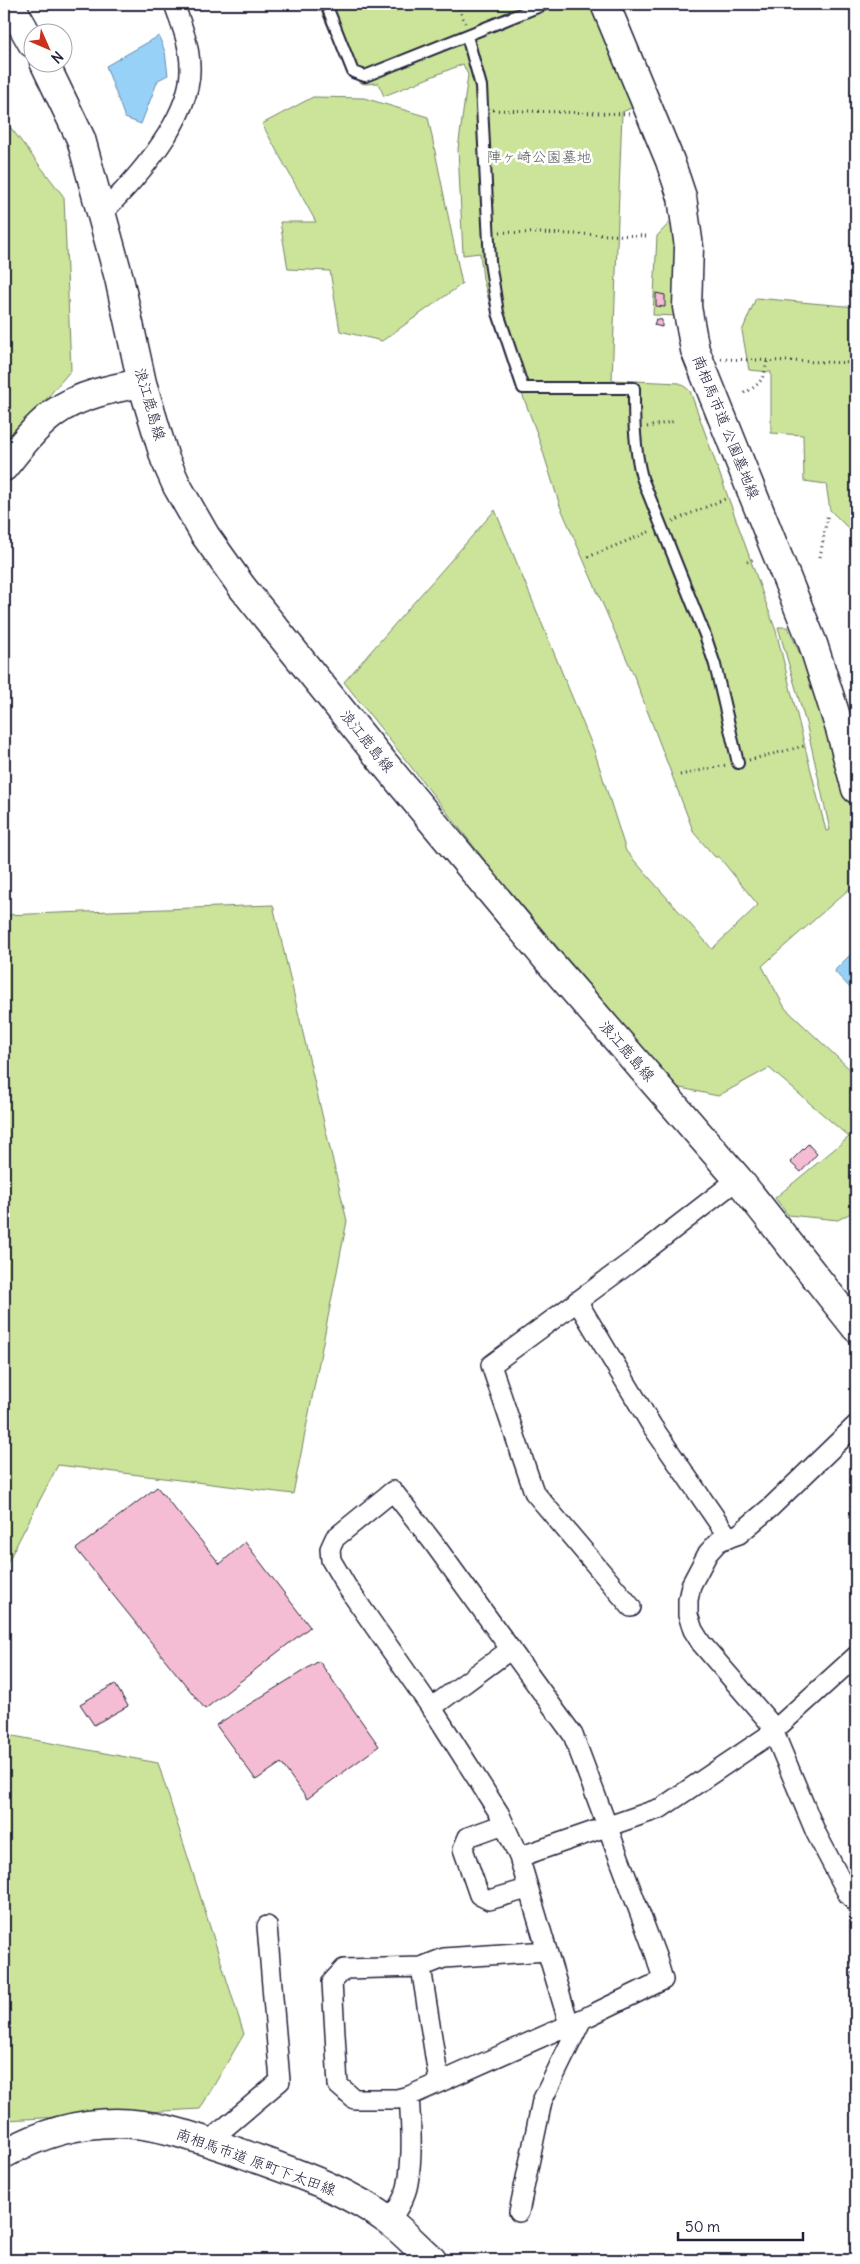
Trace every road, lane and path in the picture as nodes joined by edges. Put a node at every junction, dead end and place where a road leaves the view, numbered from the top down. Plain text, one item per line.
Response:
1 (10, 4) edge
2 (174, 4) edge
3 (326, 4) edge
4 (457, 4) edge
5 (545, 4) edge
6 (605, 4) edge
7 (22, 25) edge
8 (467, 36) junction
9 (49, 72) edge
10 (481, 110) junction
11 (618, 114) dead end
12 (101, 214) junction
13 (488, 232) junction
14 (647, 236) dead end
15 (698, 358) junction
16 (767, 360) junction
17 (856, 363) edge
18 (142, 383) junction
19 (744, 393) dead end
20 (676, 420) dead end
21 (634, 431) junction
22 (4, 467) edge
23 (828, 513) dead end
24 (820, 557) dead end
25 (738, 763) dead end
26 (856, 789) edge
27 (738, 1180) junction
28 (577, 1301) junction
29 (856, 1328) edge
30 (856, 1425) edge
31 (729, 1538) junction
32 (631, 1607) dead end
33 (511, 1649) junction
34 (856, 1656) edge
35 (430, 1708) junction
36 (774, 1730) junction
37 (504, 1824) junction
38 (607, 1826) junction
39 (519, 1858) junction
40 (527, 1889) junction
41 (856, 1903) edge
42 (267, 1926) dead end
43 (856, 1928) edge
44 (546, 1951) junction
45 (421, 1967) junction
46 (576, 2021) junction
47 (856, 2037) edge
48 (439, 2082) junction
49 (409, 2096) junction
50 (208, 2142) junction
51 (4, 2154) edge
52 (520, 2212) dead end
53 (389, 2221) junction
54 (432, 2260) edge

1 - 7 main road
2 - 12 street
3 - 8 lane
4 - 8 path
5 - 8 lane
6 - 15 main road, 南相馬市道 公園墓地線
8 - 10 lane
9 - 12 main road, 浪江鹿島線
10 - 11 path
10 - 13 lane
12 - 18 main road, 浪江鹿島線
13 - 14 path
13 - 21 lane
15 - 16 path
15 - 26 main road, 南相馬市道 公園墓地線
16 - 17 path
16 - 19 path
18 - 22 main road
18 - 27 main road, 浪江鹿島線
20 - 21 path
21 - 25 lane
23 - 24 path
27 - 28 street
27 - 29 main road, 浪江鹿島線
28 - 31 street
28 - 32 street
30 - 31 street
31 - 36 street
33 - 35 street
33 - 35 street
33 - 38 street
34 - 36 street
35 - 37 street
36 - 38 street
36 - 41 street
37 - 39 street
37 - 40 street
38 - 39 street
38 - 46 street
39 - 40 street
40 - 44 street
42 - 50 street
43 - 47 path
44 - 45 street
44 - 46 street
45 - 48 street
45 - 49 street
46 - 48 street
46 - 52 street
48 - 49 street
49 - 53 street
50 - 51 main road, 南相馬市道 原町下太田線
50 - 53 main road, 南相馬市道 原町下太田線
53 - 54 main road, 南相馬市道 原町下太田線

